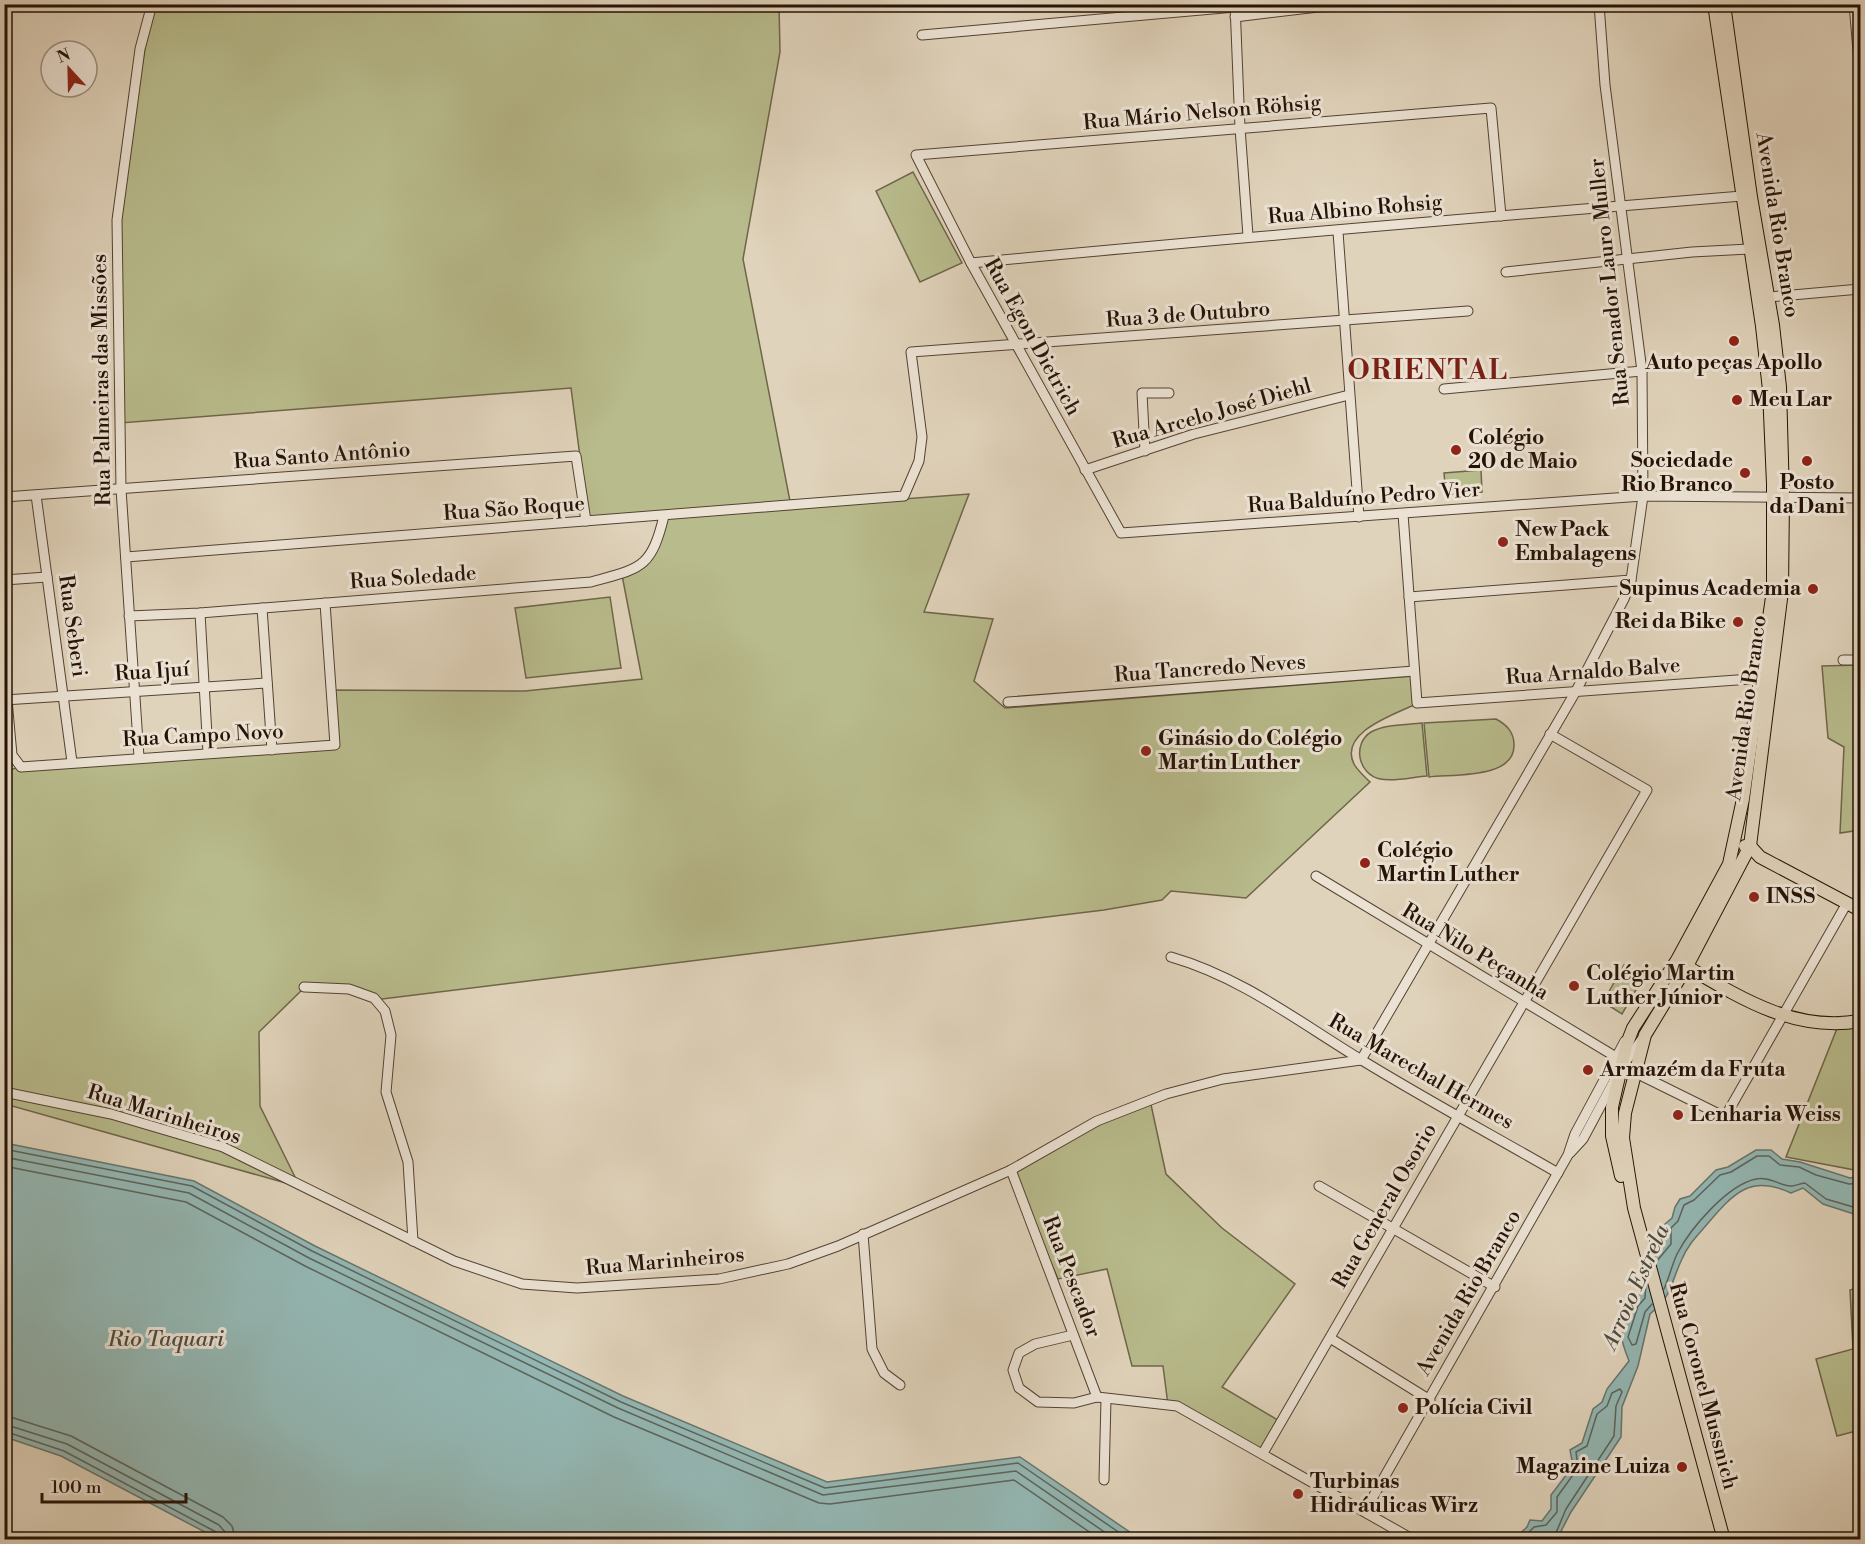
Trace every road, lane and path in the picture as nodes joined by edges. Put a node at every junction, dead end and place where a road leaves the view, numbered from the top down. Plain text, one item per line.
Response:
1 (152, 4) edge
2 (1431, 4) edge
3 (1599, 4) edge
4 (1761, 4) edge
5 (1854, 4) edge
6 (1719, 6) edge
7 (1235, 10) edge
8 (922, 35) dead end
9 (1860, 75) edge
10 (1239, 128) junction
11 (916, 155) joint
12 (1742, 196) junction
13 (1621, 206) junction
14 (1501, 216) junction
15 (1338, 232) junction
16 (1248, 236) junction
17 (1749, 249) junction
18 (1628, 260) junction
19 (971, 263) junction
20 (1506, 272) dead end
21 (1860, 289) edge
22 (1768, 297) junction
23 (1468, 310) dead end
24 (1344, 321) junction
25 (1016, 346) junction
26 (1642, 371) junction
27 (1444, 389) dead end
28 (1169, 393) dead end
29 (1349, 395) junction
30 (1144, 451) junction
31 (1085, 470) junction
32 (121, 489) junction
33 (36, 495) junction
34 (1643, 495) junction
35 (904, 496) joint
36 (4, 497) edge
37 (1778, 497) junction
38 (1860, 498) edge
39 (1403, 514) junction
40 (664, 516) junction
41 (1359, 517) junction
42 (586, 521) junction
43 (1121, 533) joint
44 (126, 557) junction
45 (47, 577) junction
46 (4, 580) edge
47 (1630, 580) junction
48 (1409, 597) junction
49 (325, 603) junction
50 (261, 608) junction
51 (200, 613) junction
52 (129, 616) junction
53 (1843, 660) dead end
54 (1860, 660) edge
55 (1414, 671) junction
56 (1766, 678) junction
57 (267, 683) junction
58 (205, 686) junction
59 (1576, 691) junction
60 (134, 692) junction
61 (63, 696) junction
62 (6, 700) edge
63 (1008, 702) dead end
64 (1550, 734) junction
65 (272, 750) junction
66 (208, 753) junction
67 (140, 757) junction
68 (72, 762) junction
69 (1734, 846) junction
70 (1750, 846) junction
71 (1316, 876) dead end
72 (1847, 903) junction
73 (1860, 910) edge
74 (1426, 944) junction
75 (1171, 957) dead end
76 (1682, 963) junction
77 (304, 987) dead end
78 (1526, 1003) junction
79 (1781, 1016) junction
80 (1860, 1021) edge
81 (1633, 1028) junction
82 (1645, 1035) junction
83 (1616, 1057) junction
84 (1361, 1060) junction
85 (1619, 1071) junction
86 (1636, 1073) junction
87 (4, 1092) edge
88 (1458, 1115) junction
89 (1568, 1155) junction
90 (1011, 1170) junction
91 (1558, 1173) junction
92 (1319, 1186) dead end
93 (1634, 1209) junction
94 (1392, 1227) junction
95 (863, 1234) junction
96 (413, 1241) junction
97 (1495, 1287) junction
98 (1073, 1335) junction
99 (1330, 1338) junction
100 (900, 1385) dead end
101 (1101, 1398) junction
102 (1430, 1400) junction
103 (1263, 1454) junction
104 (1104, 1480) dead end
105 (1365, 1511) junction
106 (1414, 1539) edge
107 (1724, 1539) edge

1 - 32 street, Rua Palmeiras das Missões
2 - 7 street
3 - 13 street, Rua Senador Lauro Muller
4 - 6 street
5 - 9 street
6 - 12 main road, Avenida Rio Branco
6 - 22 main road, Avenida Rio Branco
7 - 8 street
7 - 10 street
10 - 11 street, Rua Mário Nelson Röhsig
10 - 14 street, Rua Mário Nelson Röhsig
10 - 16 street
11 - 19 street, Rua Egon Dietrich
12 - 13 street, Rua Albino Rohsig
12 - 17 main road, Avenida Rio Branco
13 - 14 street, Rua Albino Rohsig
13 - 18 street, Rua Senador Lauro Muller
14 - 15 street, Rua Albino Rohsig
15 - 16 street, Rua Albino Rohsig
15 - 24 street
16 - 19 street, Rua Albino Rohsig
17 - 18 street
17 - 37 main road, Avenida Rio Branco
18 - 20 street
18 - 26 street, Rua Senador Lauro Muller
19 - 25 street, Rua Egon Dietrich
21 - 22 street
22 - 37 main road, Avenida Rio Branco
23 - 24 street, Rua 3 de Outubro
24 - 25 street, Rua 3 de Outubro
24 - 29 street
25 - 31 street, Rua Egon Dietrich
25 - 35 street, Rua 3 de Outubro
26 - 27 street
26 - 34 street, Rua Senador Lauro Muller
28 - 30 street
29 - 30 street, Rua Arcelo José Diehl
29 - 41 street
30 - 31 street, Rua Arcelo José Diehl
31 - 43 street, Rua Egon Dietrich
32 - 33 street, Rua Santo Antônio
32 - 42 street, Rua Santo Antônio
32 - 44 street, Rua Palmeiras das Missões
33 - 36 street, Rua Santo Antônio
33 - 45 street, Rua Seberi
34 - 37 street, Rua Balduíno Pedro Vier
34 - 39 street, Rua Balduíno Pedro Vier
34 - 47 street, Rua Senador Lauro Muller
35 - 40 street, Rua São Roque
37 - 38 street, Rua Balduíno Pedro Vier
37 - 56 main road, Avenida Rio Branco
39 - 41 street, Rua Balduíno Pedro Vier
39 - 48 street
40 - 42 street, Rua São Roque
40 - 49 street, Rua Soledade
41 - 43 street, Rua Balduíno Pedro Vier
42 - 44 street, Rua São Roque
44 - 52 street, Rua Palmeiras das Missões
45 - 46 street
45 - 61 street, Rua Seberi
47 - 48 street
47 - 59 street, Rua Senador Lauro Muller
48 - 55 street
49 - 50 street, Rua Soledade
49 - 65 street, Rua Campo Novo
50 - 51 street, Rua Soledade
50 - 57 street
51 - 52 street, Rua Soledade
51 - 58 street
52 - 60 street, Rua Palmeiras das Missões
53 - 54 street
55 - 59 street, Rua Arnaldo Balve
55 - 63 street, Rua Tancredo Neves
56 - 59 street, Rua Arnaldo Balve
56 - 69 main road, Avenida Rio Branco
56 - 70 main road, Avenida Rio Branco
57 - 58 street, Rua Ijuí
57 - 65 street
58 - 60 street, Rua Ijuí
58 - 66 street
59 - 64 street, Rua Senador Lauro Muller
60 - 61 street, Rua Ijuí
60 - 67 street, Rua Palmeiras das Missões
61 - 62 street, Rua Ijuí
61 - 68 street, Rua Seberi
62 - 68 street, Rua Campo Novo
64 - 74 street, Rua Senador Lauro Muller
64 - 78 street, Rua General Osorio
65 - 66 street, Rua Campo Novo
66 - 67 street, Rua Campo Novo
67 - 68 street, Rua Campo Novo
69 - 70 main road
69 - 76 main road, Avenida Rio Branco
70 - 72 main road
70 - 76 main road, Avenida Rio Branco
71 - 74 street, Rua Nilo Peçanha
72 - 73 main road
72 - 79 street
74 - 78 street, Rua Nilo Peçanha
74 - 84 street, Rua Senador Lauro Muller
75 - 84 street, Rua Marechal Hermes
76 - 79 main road
76 - 81 main road, Avenida Rio Branco
76 - 82 main road, Avenida Rio Branco
77 - 96 street
78 - 83 street, Rua Nilo Peçanha
78 - 88 street, Rua General Osorio
79 - 80 main road
79 - 86 street
81 - 83 street, Avenida Rio Branco
81 - 85 main road, Rua Coronel Mussnich
82 - 85 street, Avenida Rio Branco
82 - 86 main road, Rua Coronel Mussnich
83 - 89 street, Avenida Rio Branco
84 - 88 street, Rua Marechal Hermes
84 - 90 street, Rua Marinheiros
85 - 89 street, Avenida Rio Branco
85 - 93 main road, Rua Coronel Mussnich
86 - 93 main road, Rua Coronel Mussnich
87 - 96 street, Rua Marinheiros
88 - 91 street, Rua Marechal Hermes
88 - 94 street, Rua General Osorio
89 - 91 street, Avenida Rio Branco
90 - 95 street, Rua Marinheiros
90 - 98 street, Rua Pescador
91 - 97 street, Avenida Rio Branco
92 - 94 street
93 - 107 main road, Rua Coronel Mussnich
94 - 97 street
94 - 99 street, Rua General Osorio
95 - 96 street, Rua Marinheiros
95 - 100 street
97 - 102 street, Avenida Rio Branco
98 - 101 street, Rua Pescador
98 - 101 street
99 - 102 street
99 - 103 street, Rua General Osorio
101 - 103 street
101 - 104 street
102 - 105 street, Avenida Rio Branco
103 - 105 street
105 - 106 street

